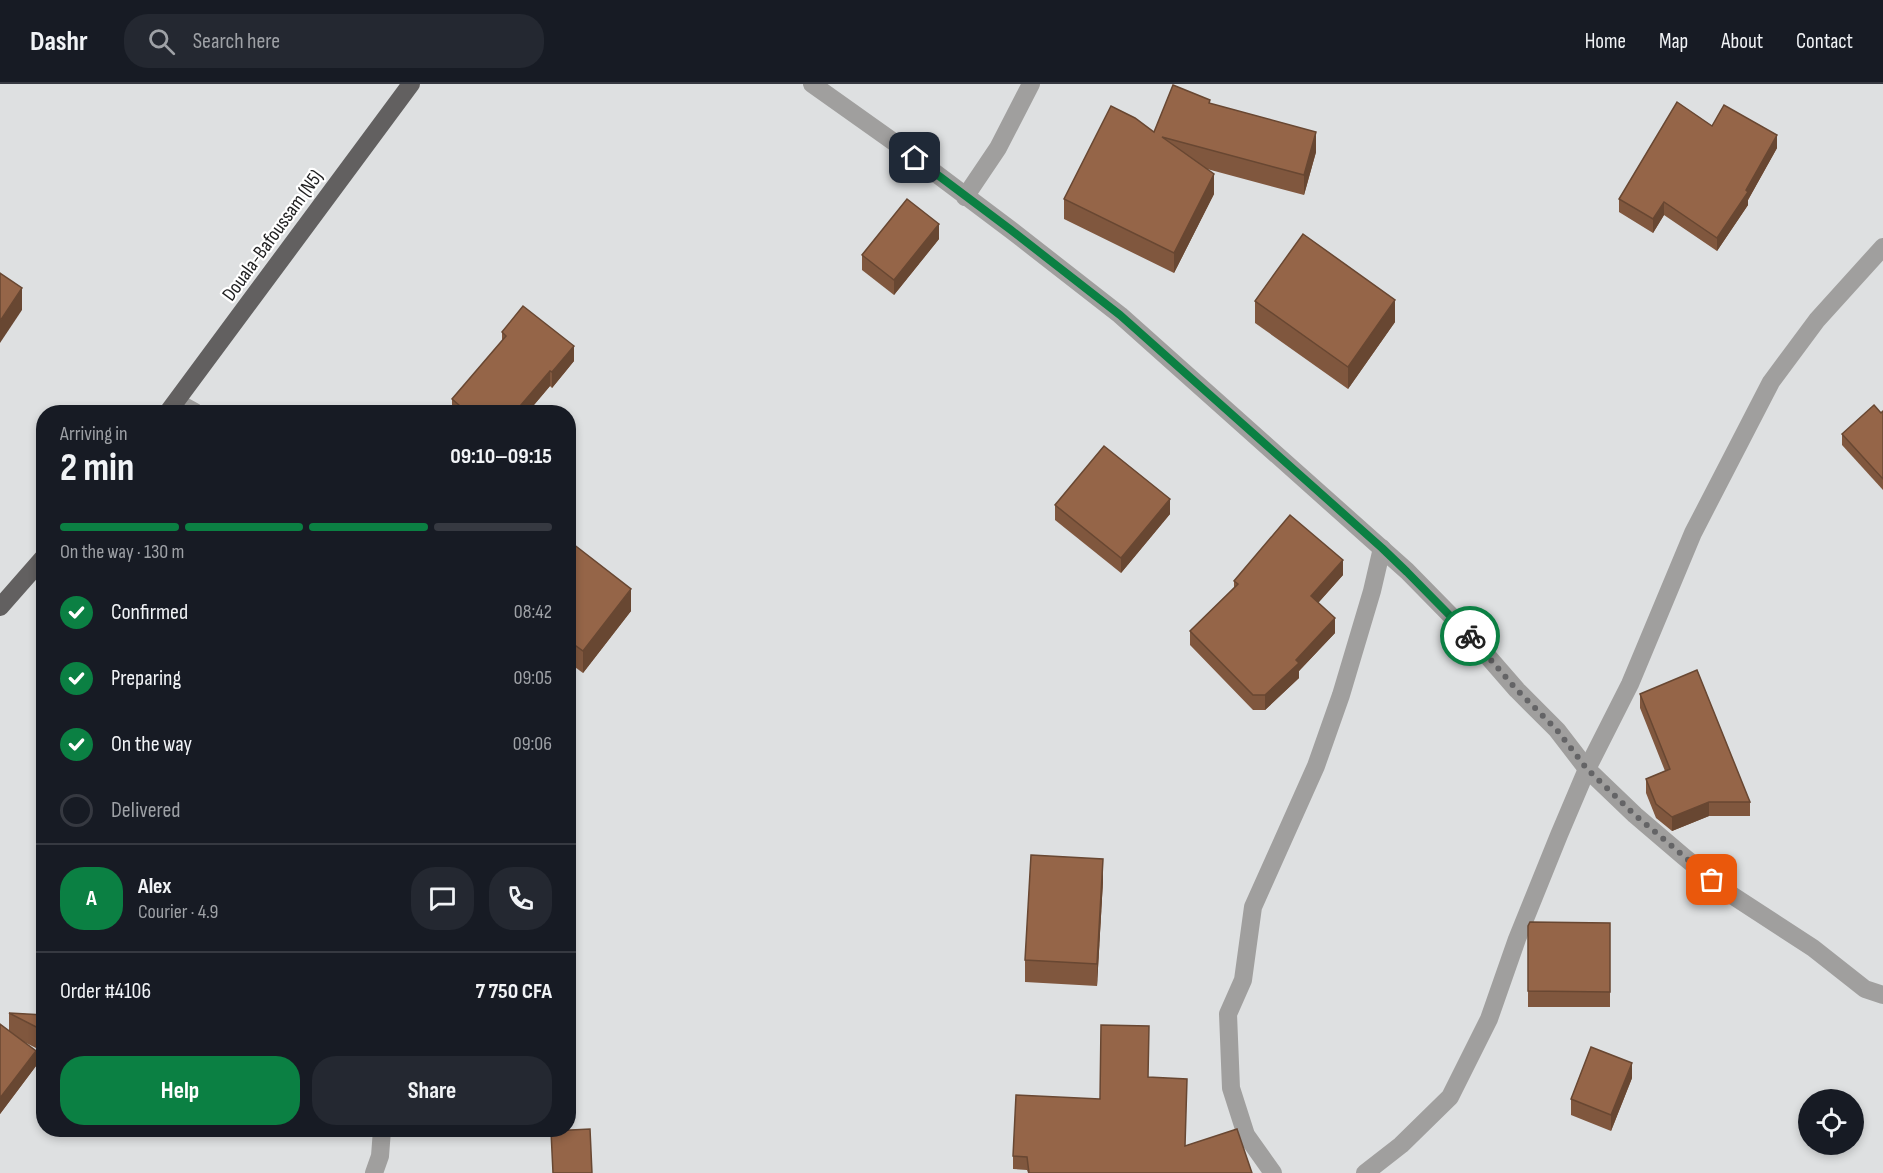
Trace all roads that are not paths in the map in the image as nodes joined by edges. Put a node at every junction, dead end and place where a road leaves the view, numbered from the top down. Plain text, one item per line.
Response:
1 (411, 84) edge
2 (812, 84) edge
3 (1030, 84) edge
4 (965, 197) junction
5 (1883, 247) edge
6 (173, 405) edge
7 (1382, 548) junction
8 (36, 566) edge
9 (0, 607) edge
10 (1587, 769) junction
11 (1883, 995) edge
12 (381, 1137) edge
13 (374, 1173) edge
14 (1273, 1173) edge
15 (1365, 1173) edge

1 - 6 highway, Douala-Bafoussam (N5)
2 - 4 street
3 - 4 street
4 - 7 street
5 - 10 street
7 - 10 street
7 - 14 street
8 - 9 highway
10 - 11 street
10 - 15 street
12 - 13 street

